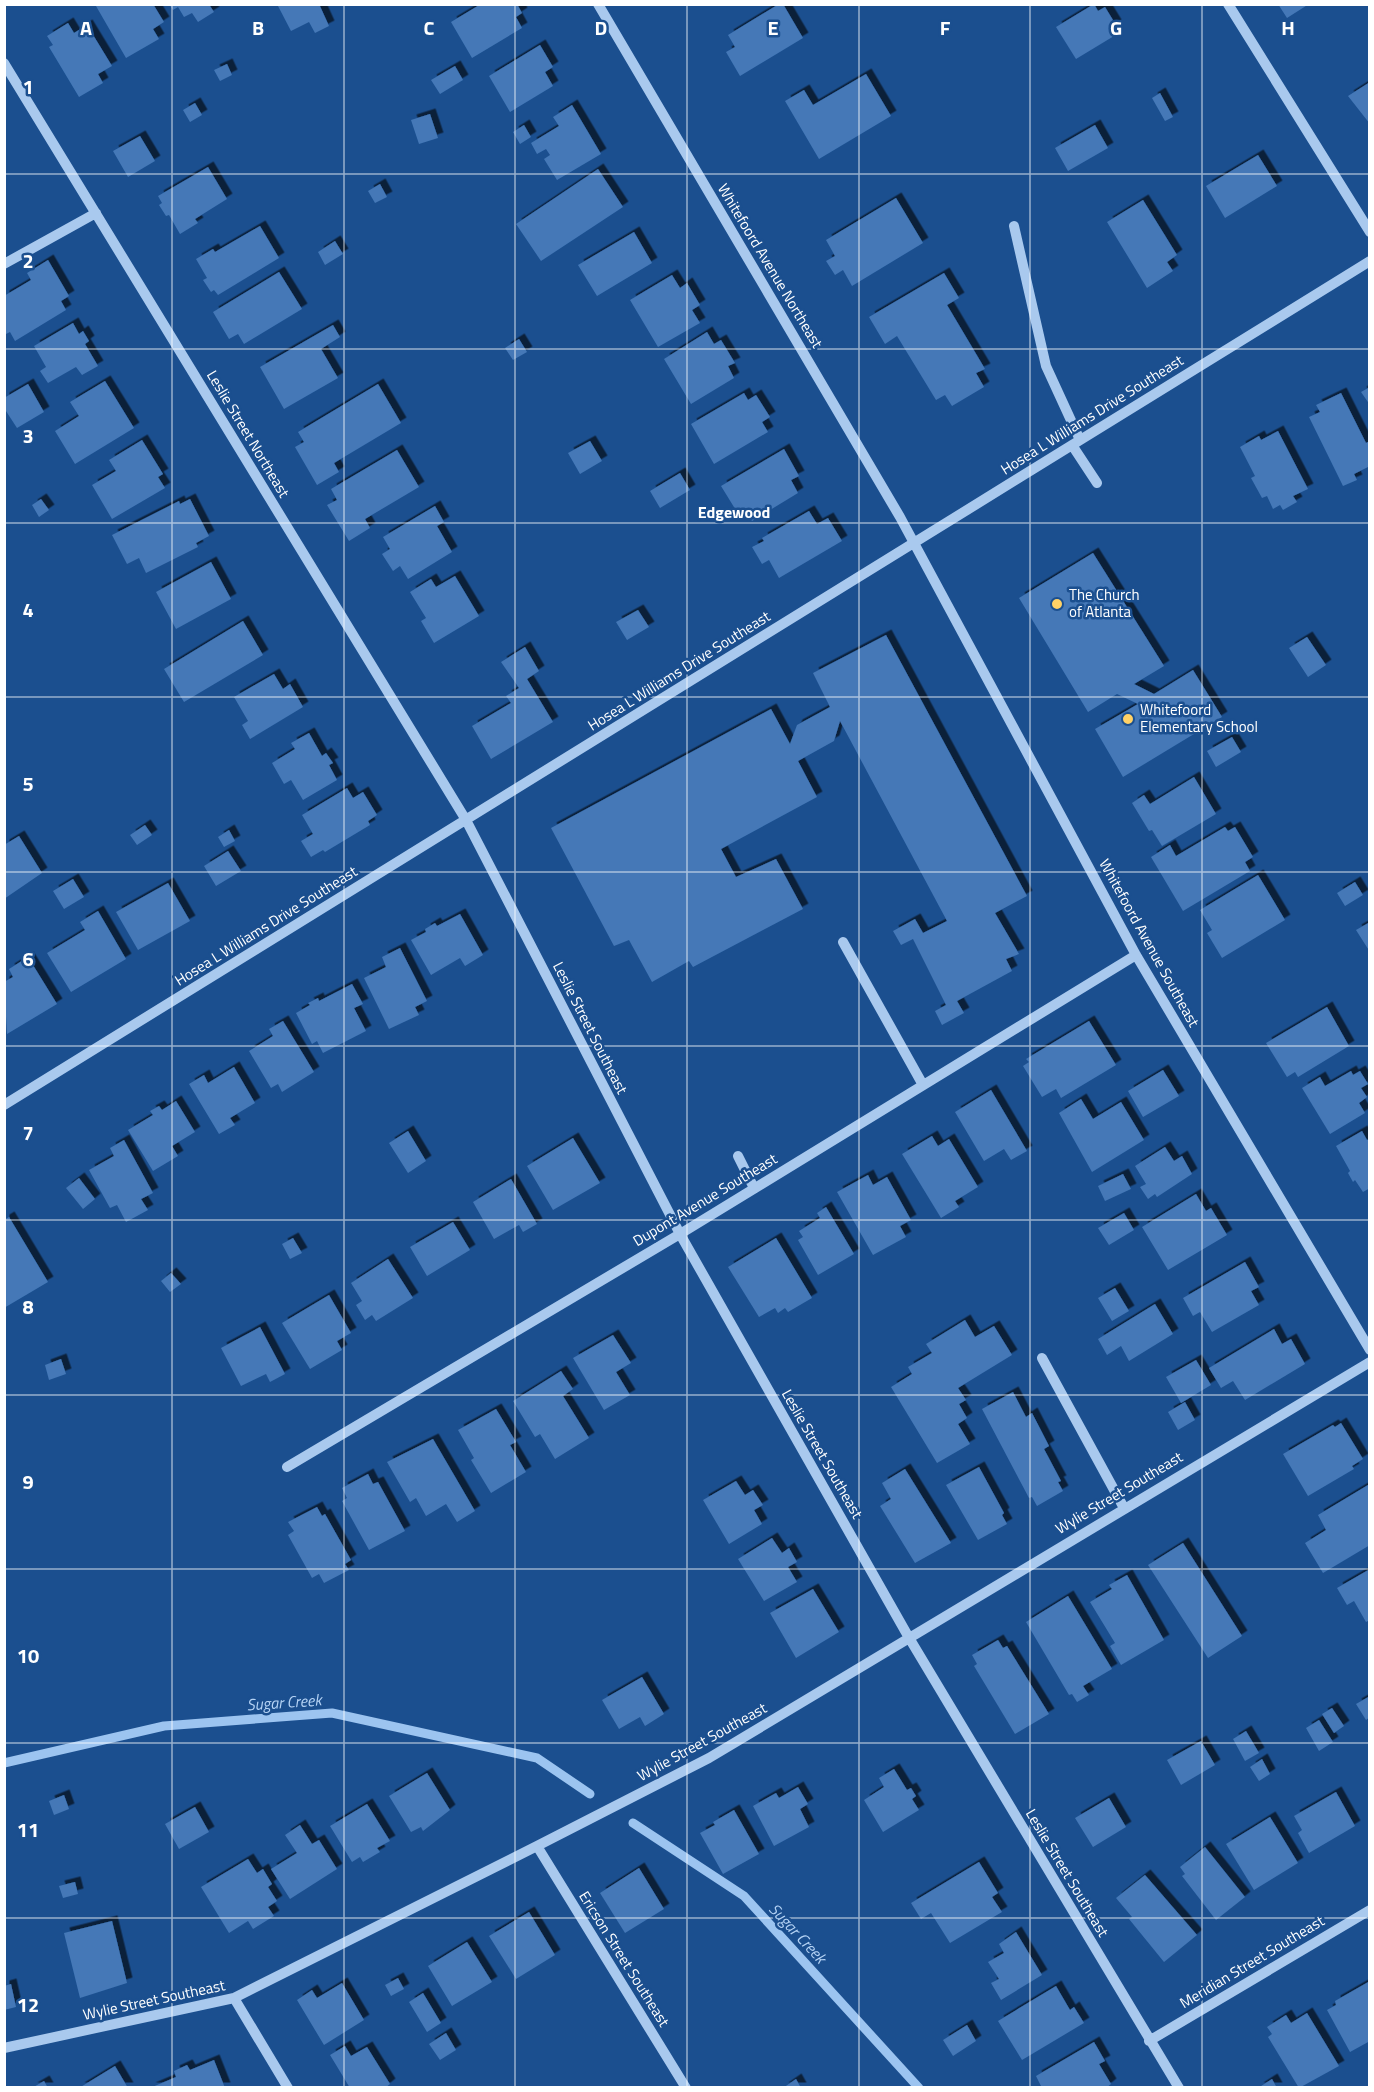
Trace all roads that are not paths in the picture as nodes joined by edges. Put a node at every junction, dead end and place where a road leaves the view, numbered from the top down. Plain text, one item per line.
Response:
1 (598, 4) edge
2 (1228, 4) edge
3 (4, 63) edge
4 (96, 213) junction
5 (1014, 226) dead end
6 (1370, 232) edge
7 (1370, 261) edge
8 (4, 264) edge
9 (1076, 443) junction
10 (1097, 483) dead end
11 (914, 543) junction
12 (466, 820) junction
13 (843, 942) dead end
14 (1136, 955) junction
15 (923, 1085) junction
16 (4, 1105) edge
17 (738, 1156) dead end
18 (754, 1188) junction
19 (680, 1234) junction
20 (1370, 1350) edge
21 (1042, 1358) dead end
22 (1370, 1362) edge
23 (287, 1467) dead end
24 (1124, 1508) junction
25 (908, 1636) junction
26 (537, 1846) junction
27 (1370, 1910) edge
28 (234, 1998) junction
29 (1149, 2041) junction
30 (4, 2048) edge
31 (288, 2088) edge
32 (686, 2088) edge
33 (1179, 2088) edge

1 - 11 street, Whitefoord Avenue Northeast
2 - 6 street
3 - 4 street, Leslie Street Northeast
4 - 8 street
4 - 12 street, Leslie Street Northeast
5 - 9 street
7 - 9 street, Hosea L Williams Drive Southeast
9 - 10 street
9 - 11 street, Hosea L Williams Drive Southeast
11 - 12 street, Hosea L Williams Drive Southeast
11 - 14 street, Whitefoord Avenue Southeast
12 - 16 street, Hosea L Williams Drive Southeast
12 - 19 street, Leslie Street Southeast
13 - 15 street
14 - 15 street, Dupont Avenue Southeast
14 - 20 street, Whitefoord Avenue Southeast
15 - 18 street, Dupont Avenue Southeast
17 - 18 street
18 - 19 street, Dupont Avenue Southeast
19 - 23 street, Dupont Avenue Southeast
19 - 25 street, Leslie Street Southeast
21 - 24 street
22 - 24 street, Wylie Street Southeast
24 - 25 street, Wylie Street Southeast
25 - 26 street, Wylie Street Southeast
25 - 29 street, Leslie Street Southeast
26 - 28 street, Wylie Street Southeast
26 - 32 street, Ericson Street Southeast
27 - 29 street, Meridian Street Southeast
28 - 30 street, Wylie Street Southeast
28 - 31 street
29 - 33 street, Leslie Street Southeast

